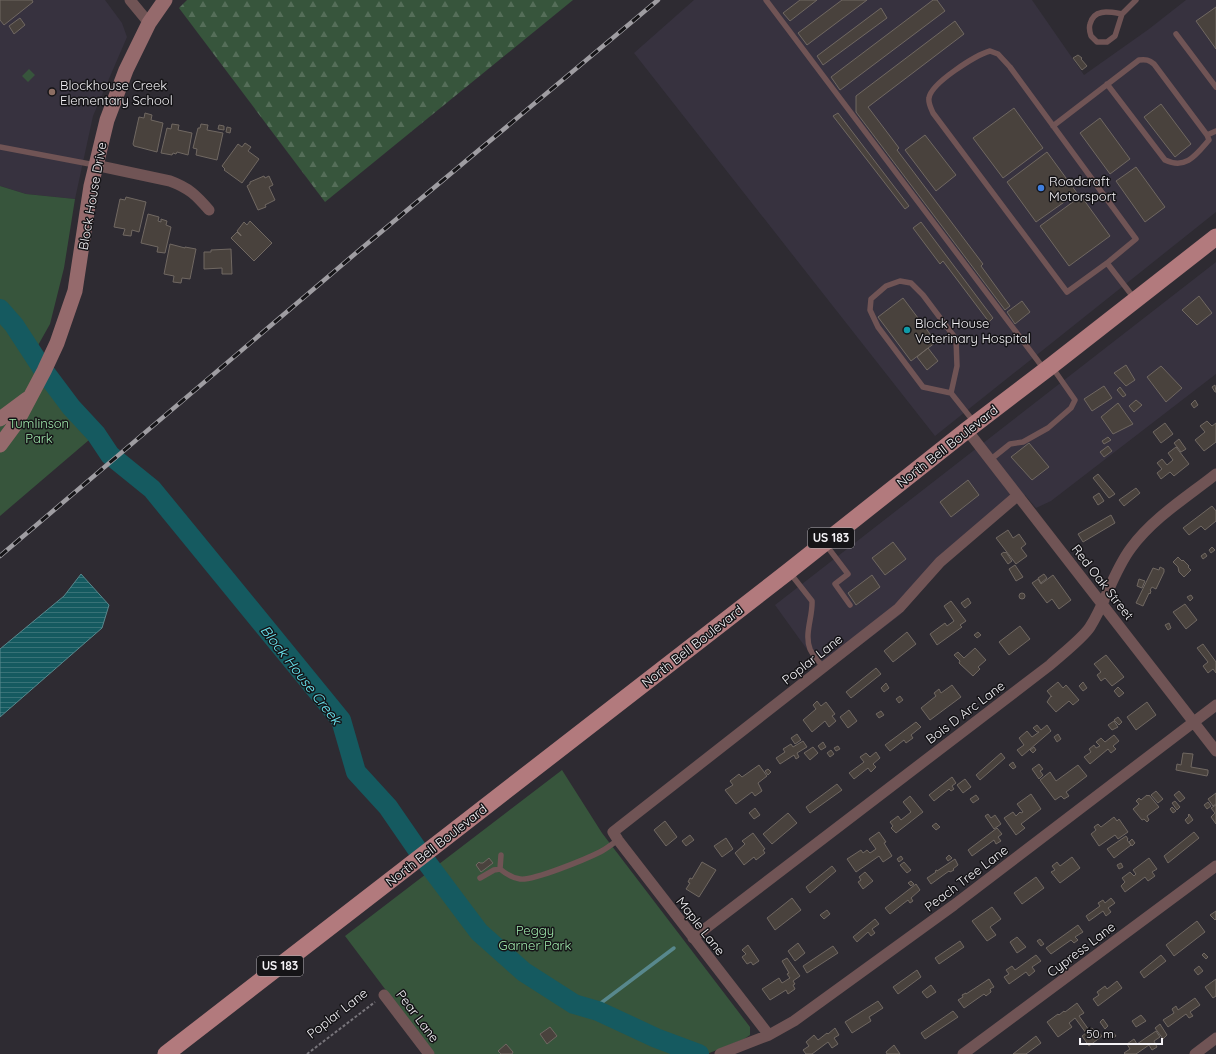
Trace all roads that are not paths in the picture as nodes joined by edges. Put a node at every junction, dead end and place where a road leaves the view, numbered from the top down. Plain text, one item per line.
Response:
1 (130, 0) edge
2 (165, 0) edge
3 (766, 0) edge
4 (1136, 0) edge
5 (1122, 14) junction
6 (149, 23) junction
7 (1176, 34) dead end
8 (1107, 84) junction
9 (1216, 87) edge
10 (1053, 126) junction
11 (1216, 131) edge
12 (1207, 135) junction
13 (0, 147) edge
14 (95, 165) junction
15 (209, 210) dead end
16 (1216, 237) edge
17 (1107, 263) junction
18 (1135, 300) junction
19 (1048, 368) junction
20 (951, 393) junction
21 (30, 396) junction
22 (0, 419) edge
23 (971, 427) junction
24 (0, 446) edge
25 (990, 460) junction
26 (1216, 474) edge
27 (1017, 496) junction
28 (824, 543) junction
29 (789, 571) junction
30 (1103, 604) junction
31 (850, 605) dead end
32 (824, 668) junction
33 (1216, 705) edge
34 (1193, 722) junction
35 (1216, 752) edge
36 (616, 836) junction
37 (501, 855) dead end
38 (1216, 866) edge
39 (500, 869) junction
40 (480, 878) dead end
41 (693, 938) junction
42 (384, 995) road end
43 (769, 1035) junction
44 (1216, 1038) edge
45 (166, 1054) edge
46 (429, 1054) edge
47 (720, 1054) edge
48 (963, 1054) edge
49 (1195, 1054) edge

1 - 6 street
2 - 6 street, Block House Drive
3 - 19 lane
4 - 5 lane
5 - 5 lane
6 - 14 street, Block House Drive
7 - 9 lane
8 - 10 lane
8 - 12 lane
8 - 12 lane
10 - 17 lane
10 - 17 lane
11 - 12 lane
13 - 14 lane
14 - 15 street
14 - 21 street, Block House Drive
16 - 18 main road, North Bell Boulevard / US 183
17 - 18 lane
18 - 19 main road, North Bell Boulevard / US 183
19 - 23 main road, North Bell Boulevard / US 183
19 - 25 lane
20 - 20 lane
20 - 23 lane
21 - 22 street, Block House Drive
21 - 24 street, Block House Drive
23 - 25 street, Red Oak Street
23 - 28 main road, North Bell Boulevard / US 183
25 - 27 street, Red Oak Street
26 - 30 street, Bois D Arc Lane
27 - 30 street, Red Oak Street
27 - 32 street, Poplar Lane
28 - 29 main road, North Bell Boulevard / US 183
28 - 31 lane
29 - 32 lane
29 - 45 main road, North Bell Boulevard / US 183
30 - 34 street, Red Oak Street
30 - 41 street, Bois D Arc Lane
32 - 36 street, Poplar Lane
33 - 34 street, Peach Tree Lane
34 - 35 street, Red Oak Street
34 - 43 street, Peach Tree Lane
36 - 39 lane
36 - 41 street, Maple Lane
37 - 39 lane
38 - 48 street, Cypress Lane
39 - 40 lane
41 - 43 street, Maple Lane
42 - 46 street, Pear Lane
43 - 47 street, Peach Tree Lane
44 - 49 street

